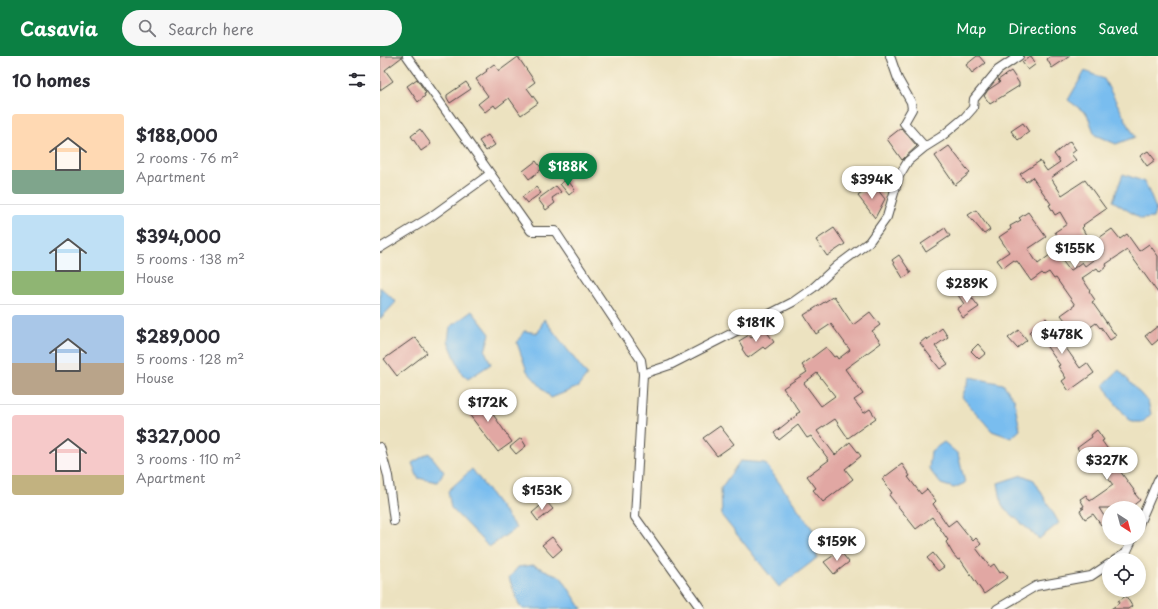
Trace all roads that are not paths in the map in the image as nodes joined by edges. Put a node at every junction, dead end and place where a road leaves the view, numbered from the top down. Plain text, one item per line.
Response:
1 (407, 56) edge
2 (890, 56) edge
3 (1019, 56) edge
4 (925, 147) junction
5 (490, 174) junction
6 (380, 248) edge
7 (643, 374) junction
8 (380, 447) edge
9 (1158, 480) edge
10 (1146, 508) edge
11 (394, 521) dead end
12 (1102, 569) edge
13 (701, 609) edge
14 (998, 609) edge

1 - 5 street
2 - 4 street
3 - 4 street
4 - 7 street
5 - 6 street
5 - 7 street
7 - 13 street
8 - 11 street
9 - 10 street
12 - 14 street

